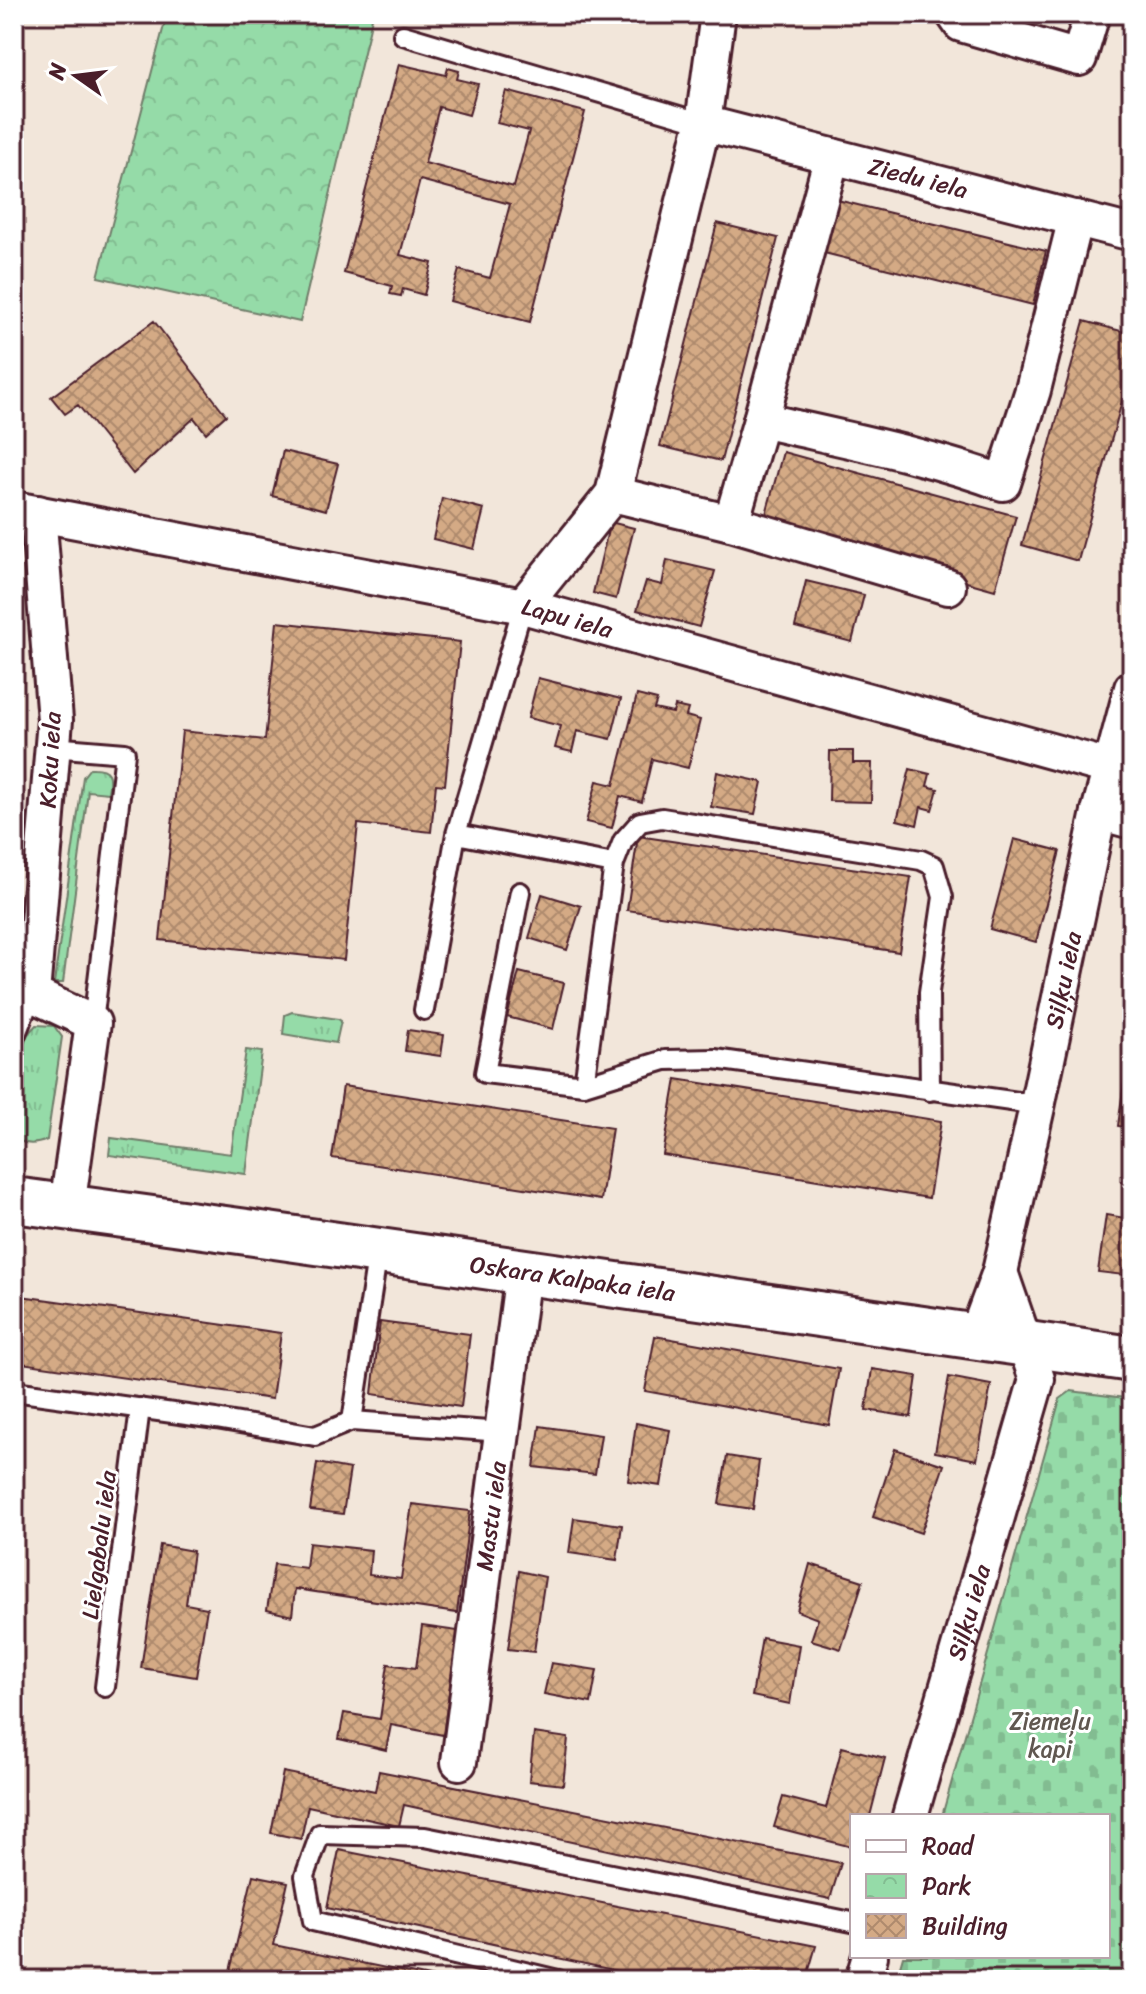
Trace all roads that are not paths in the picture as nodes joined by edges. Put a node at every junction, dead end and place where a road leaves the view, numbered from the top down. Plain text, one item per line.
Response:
1 (718, 14) edge
2 (954, 14) edge
3 (1092, 14) edge
4 (403, 35) dead end
5 (703, 123) junction
6 (832, 156) junction
7 (1076, 218) junction
8 (1132, 233) edge
9 (761, 420) junction
10 (613, 494) junction
11 (26, 511) edge
12 (731, 523) junction
13 (948, 587) dead end
14 (523, 606) junction
15 (1132, 688) edge
16 (52, 747) junction
17 (1109, 767) junction
18 (1099, 812) junction
19 (1132, 821) edge
20 (456, 834) junction
21 (614, 864) junction
22 (520, 892) dead end
23 (32, 994) junction
24 (424, 1010) dead end
25 (93, 1023) junction
26 (14, 1039) edge
27 (584, 1085) junction
28 (930, 1091) junction
29 (1037, 1107) junction
30 (14, 1200) edge
31 (67, 1207) junction
32 (378, 1251) junction
33 (523, 1272) junction
34 (1000, 1272) junction
35 (976, 1337) junction
36 (1025, 1344) junction
37 (1132, 1359) edge
38 (14, 1391) edge
39 (140, 1408) junction
40 (352, 1421) junction
41 (502, 1432) junction
42 (105, 1687) dead end
43 (459, 1762) dead end
44 (911, 1814) edge
45 (850, 1922) edge
46 (869, 1958) edge
47 (558, 1980) edge
48 (863, 1980) edge

1 - 5 street
2 - 3 street
4 - 5 lane
5 - 6 street, Ziedu iela
5 - 10 street
6 - 7 street, Ziedu iela
6 - 9 street
7 - 8 street, Ziedu iela
7 - 9 street
9 - 12 street
10 - 12 street
10 - 14 street
11 - 14 street, Lapu iela
11 - 16 street, Koku iela
12 - 13 street
14 - 17 street, Lapu iela
14 - 20 lane
15 - 17 street, Siļķu iela
16 - 23 street, Koku iela
16 - 25 lane
17 - 18 street, Siļķu iela
18 - 19 street
18 - 29 street, Siļķu iela
20 - 21 lane
20 - 24 lane
21 - 27 lane
21 - 28 lane
22 - 27 lane
23 - 25 street
23 - 26 lane
25 - 31 street
27 - 28 lane
28 - 29 lane
29 - 34 street, Siļķu iela
30 - 31 main road, Oskara Kalpaka iela
31 - 32 main road, Oskara Kalpaka iela
32 - 33 main road, Oskara Kalpaka iela
32 - 40 lane
33 - 35 main road, Oskara Kalpaka iela
33 - 41 street, Mastu iela
34 - 35 street, Siļķu iela
34 - 36 street, Siļķu iela
35 - 36 main road, Oskara Kalpaka iela
36 - 37 main road, Oskara Kalpaka iela
36 - 44 street, Siļķu iela
38 - 39 lane
39 - 40 lane
39 - 42 lane, Lielgabalu iela
40 - 41 lane
41 - 43 street, Mastu iela
45 - 47 lane
46 - 48 street

